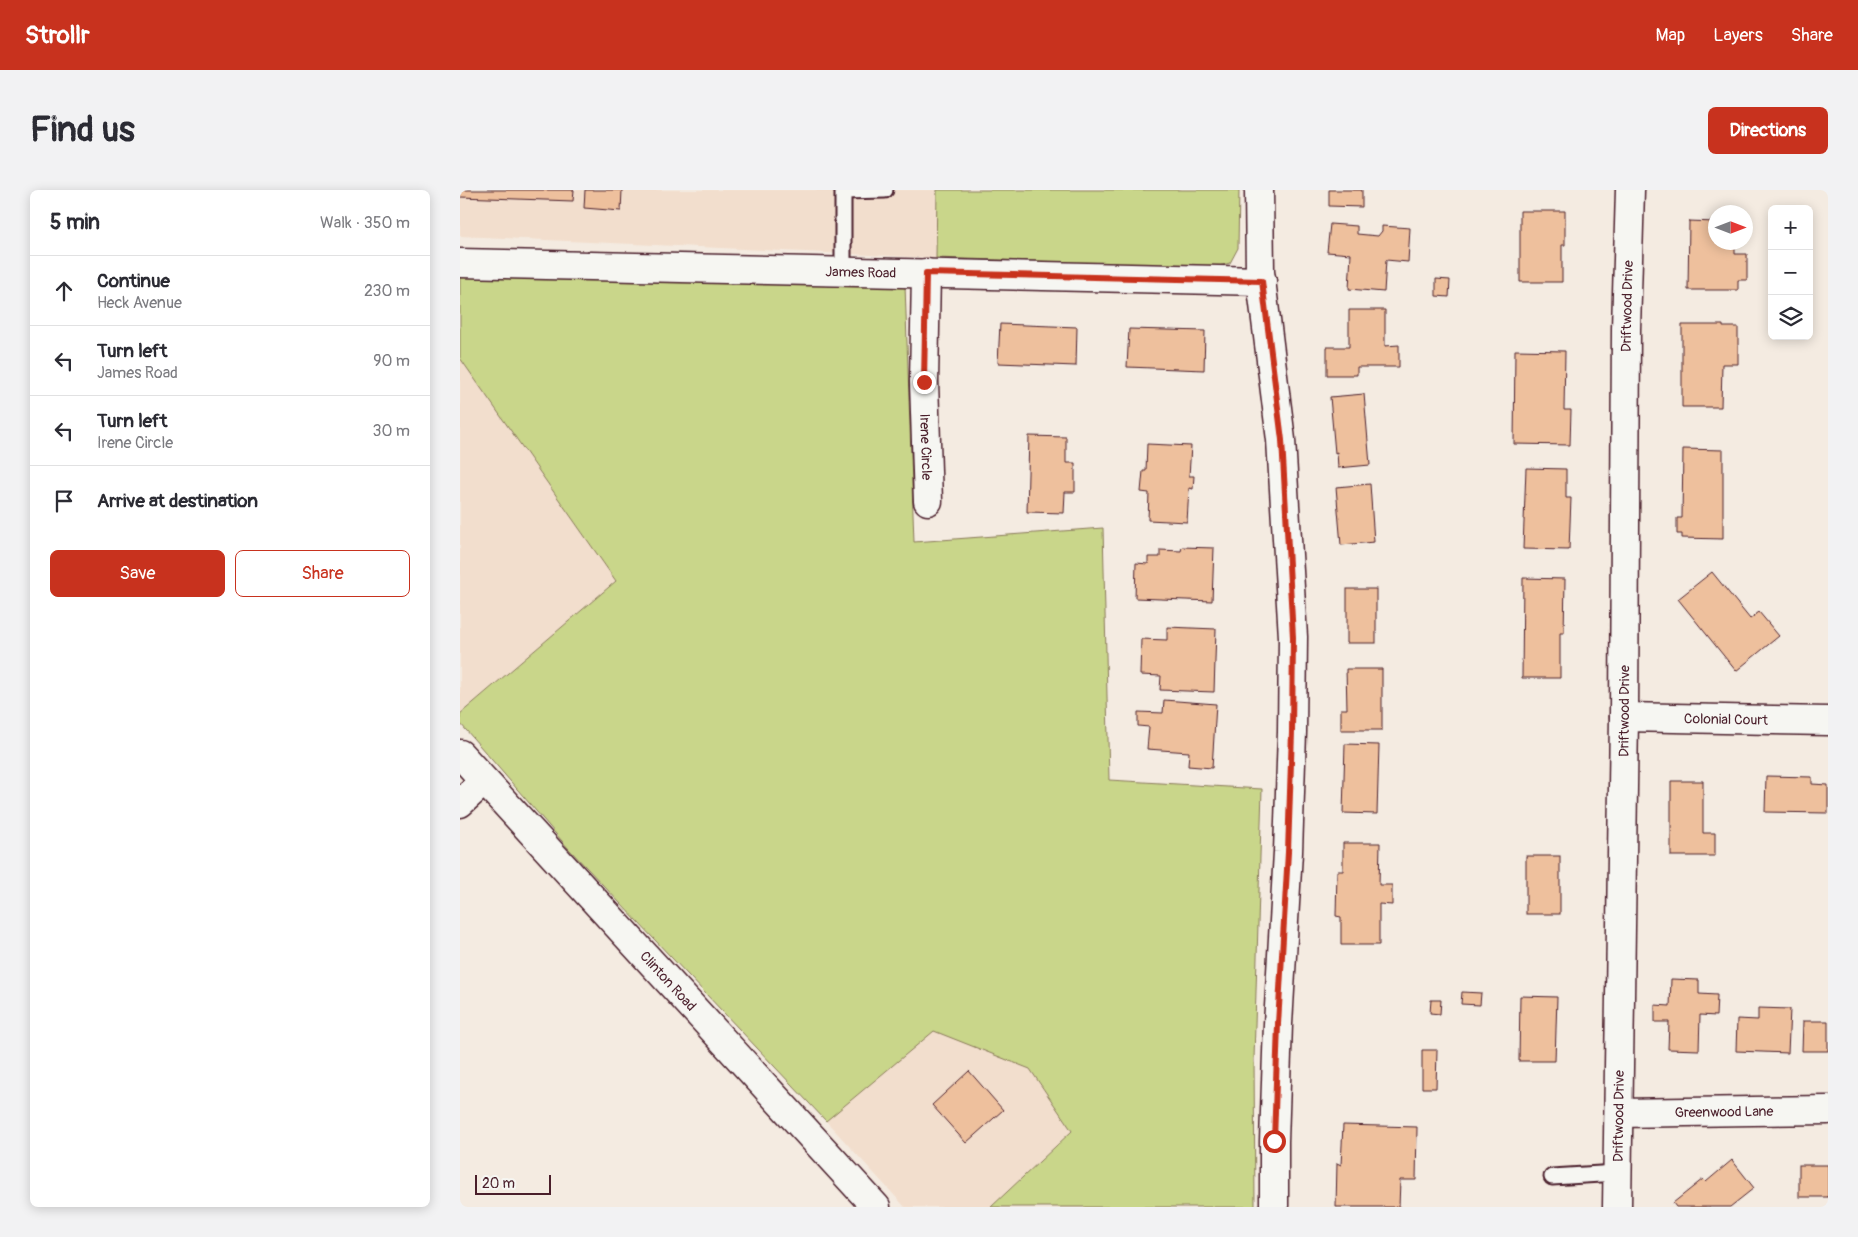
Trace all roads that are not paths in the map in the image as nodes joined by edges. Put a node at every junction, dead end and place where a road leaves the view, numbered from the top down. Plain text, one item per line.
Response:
1 (843, 190) edge
2 (885, 190) edge
3 (1259, 190) edge
4 (1630, 202) edge
5 (460, 263) edge
6 (843, 271) junction
7 (926, 273) junction
8 (1262, 281) junction
9 (928, 501) dead end
10 (1624, 717) junction
11 (1828, 721) edge
12 (460, 754) edge
13 (484, 781) junction
14 (460, 803) edge
15 (1828, 1110) edge
16 (1619, 1113) junction
17 (1617, 1173) junction
18 (1552, 1177) dead end
19 (876, 1207) edge
20 (1274, 1207) edge
21 (1617, 1207) edge

1 - 2 lane
1 - 6 lane
3 - 8 street
4 - 10 street, Driftwood Drive
5 - 6 street, James Road
6 - 7 street, James Road
7 - 8 street, James Road
7 - 9 street, Irene Circle
8 - 20 street
10 - 11 street, Colonial Court
10 - 16 street, Driftwood Drive
12 - 13 street, Clinton Road
13 - 14 street
13 - 19 street, Clinton Road
15 - 16 street, Greenwood Lane
16 - 17 street, Driftwood Drive
17 - 18 lane
17 - 21 street, Driftwood Drive

